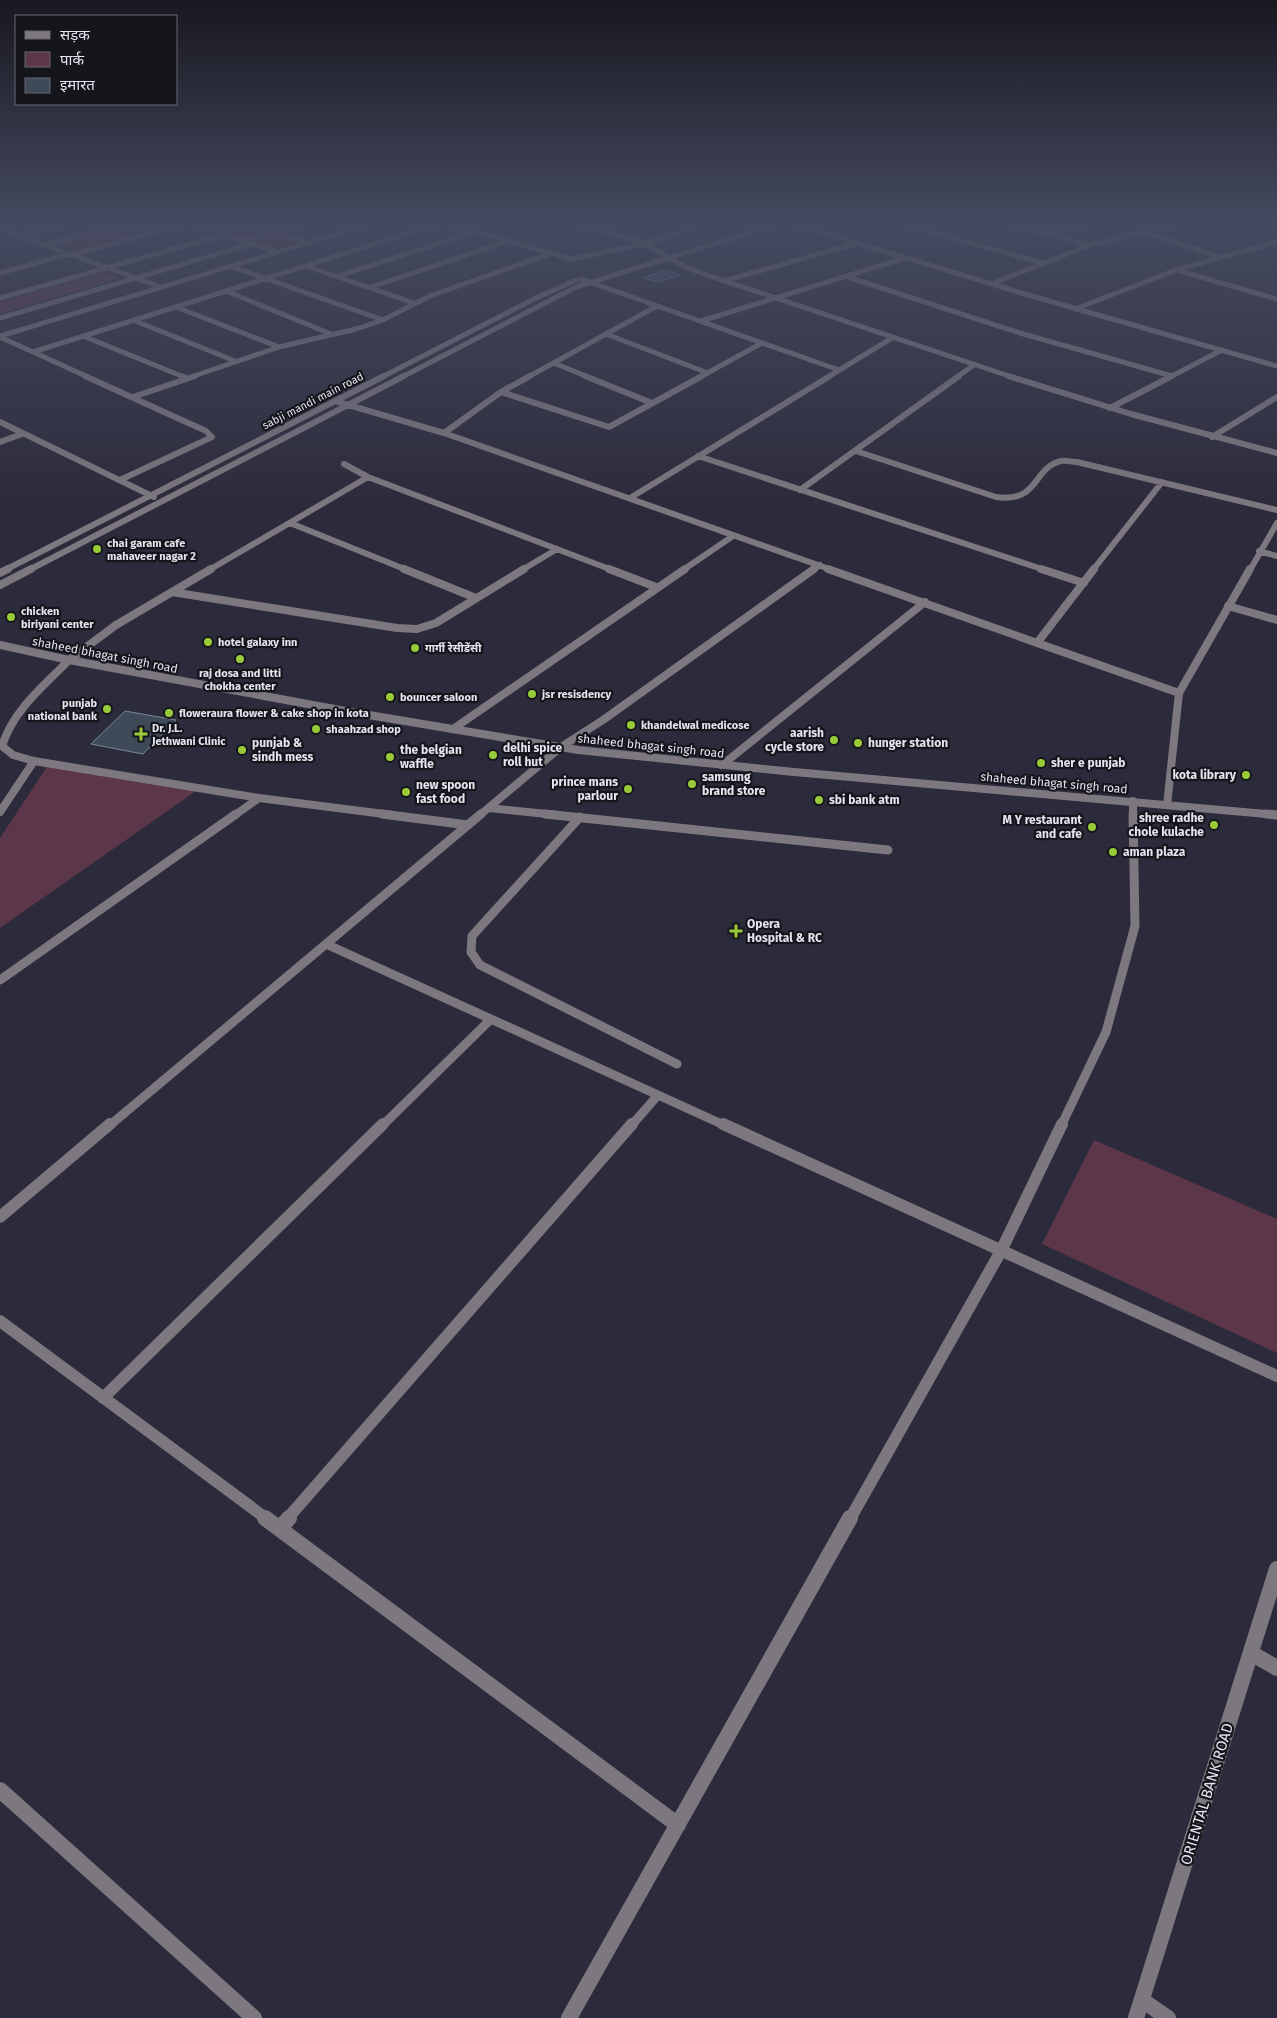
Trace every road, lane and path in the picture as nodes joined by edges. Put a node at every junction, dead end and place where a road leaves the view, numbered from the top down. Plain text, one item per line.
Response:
1 (59, 318) edge
2 (139, 318) edge
3 (205, 318) edge
4 (293, 318) edge
5 (378, 318) edge
6 (386, 318) edge
7 (497, 318) edge
8 (514, 318) edge
9 (635, 318) edge
10 (693, 318) edge
11 (711, 318) edge
12 (834, 318) edge
13 (975, 318) edge
14 (1111, 318) edge
15 (133, 320) junction
16 (383, 320) junction
17 (701, 321) junction
18 (332, 334) junction
19 (606, 334) junction
20 (0, 336) edge
21 (83, 336) junction
22 (892, 338) junction
23 (762, 343) junction
24 (279, 347) junction
25 (1222, 350) junction
26 (33, 352) junction
27 (235, 361) junction
28 (554, 363) junction
29 (974, 365) junction
30 (1277, 366) edge
31 (839, 370) junction
32 (708, 373) junction
33 (1172, 376) junction
34 (186, 378) junction
35 (500, 392) junction
36 (133, 397) junction
37 (1277, 397) edge
38 (335, 401) junction
39 (652, 403) junction
40 (1266, 404) junction
41 (346, 405) junction
42 (1277, 406) edge
43 (1110, 408) junction
44 (0, 422) edge
45 (444, 433) junction
46 (22, 434) junction
47 (1212, 437) junction
48 (0, 442) edge
49 (856, 451) junction
50 (1277, 453) edge
51 (698, 456) junction
52 (344, 464) dead end
53 (368, 477) junction
54 (120, 480) junction
55 (1162, 482) junction
56 (800, 490) junction
57 (151, 496) junction
58 (630, 498) junction
59 (162, 501) junction
60 (1277, 510) edge
61 (290, 523) junction
62 (1277, 523) edge
63 (733, 536) junction
64 (557, 550) junction
65 (1259, 551) junction
66 (1277, 556) edge
67 (820, 565) junction
68 (0, 573) edge
69 (1084, 583) junction
70 (0, 585) edge
71 (656, 587) junction
72 (172, 592) junction
73 (476, 598) junction
74 (925, 602) junction
75 (1228, 606) junction
76 (1277, 620) edge
77 (1038, 643) junction
78 (0, 645) edge
79 (68, 660) junction
80 (1179, 692) junction
81 (453, 729) junction
82 (561, 747) junction
83 (34, 762) junction
84 (722, 765) junction
85 (259, 798) junction
86 (1133, 801) junction
87 (1167, 805) junction
88 (489, 808) junction
89 (0, 812) edge
90 (1277, 815) edge
91 (580, 817) junction
92 (468, 825) junction
93 (888, 850) dead end
94 (326, 944) junction
95 (0, 980) edge
96 (491, 1019) junction
97 (677, 1064) dead end
98 (658, 1095) junction
99 (0, 1217) edge
100 (1001, 1250) junction
101 (0, 1321) edge
102 (1277, 1376) edge
103 (103, 1398) junction
104 (280, 1528) junction
105 (1277, 1569) edge
106 (1251, 1653) junction
107 (1277, 1668) edge
108 (0, 1790) edge
109 (678, 1825) junction
110 (1142, 2000) junction
111 (254, 2018) edge
112 (569, 2018) edge
113 (1136, 2018) edge
114 (1168, 2018) edge

1 - 20 street
2 - 15 street
3 - 24 street
4 - 18 street
5 - 16 street
6 - 16 street
7 - 38 street, sabji mandi main road
8 - 41 street
9 - 19 street
10 - 17 street
11 - 17 street
12 - 22 street
13 - 33 street
14 - 25 street
15 - 21 street
15 - 27 street
16 - 18 street
17 - 23 street
18 - 24 street
19 - 28 street
19 - 32 street
20 - 26 street
21 - 26 street
21 - 34 street
22 - 29 street
22 - 31 street
23 - 31 street
23 - 32 street
24 - 27 street
25 - 30 street
25 - 33 street
26 - 36 street
27 - 34 street
28 - 35 street
28 - 39 street
29 - 43 street
29 - 49 street
31 - 51 street
32 - 39 street
33 - 43 street
34 - 36 street
35 - 39 street
35 - 45 street
36 - 54 street
37 - 40 street
38 - 41 street
38 - 57 street, sabji mandi main road
40 - 42 street
40 - 47 street
41 - 45 street
41 - 59 street
43 - 47 street
44 - 46 street
45 - 58 street
46 - 48 street
46 - 54 street
47 - 50 street
49 - 55 street
49 - 56 street
51 - 56 street
51 - 58 street
52 - 53 street
53 - 61 street
53 - 64 street
54 - 57 street
55 - 60 street
55 - 69 street
56 - 69 street
57 - 59 street
57 - 68 street, sabji mandi main road
58 - 63 street
59 - 70 street
61 - 72 street
61 - 73 street
62 - 65 street
63 - 67 street
63 - 71 street
64 - 71 street
64 - 73 street
65 - 66 street
65 - 75 street
67 - 74 street
67 - 82 street
69 - 77 street
71 - 81 street
72 - 73 street
72 - 79 street
74 - 77 street
74 - 84 street
75 - 76 street
75 - 80 street
77 - 80 street
78 - 79 street, shaheed bhagat singh road
79 - 81 street, shaheed bhagat singh road
79 - 83 street
80 - 87 street
81 - 82 street, shaheed bhagat singh road
82 - 84 street, shaheed bhagat singh road
82 - 88 street
83 - 85 street
83 - 89 street
84 - 86 street, shaheed bhagat singh road
85 - 92 street
85 - 95 street
86 - 87 street, shaheed bhagat singh road
86 - 100 street
87 - 90 street, shaheed bhagat singh road
88 - 91 street
88 - 92 street
91 - 93 street
91 - 97 street
92 - 94 street
94 - 96 street
94 - 99 street
96 - 98 street
96 - 103 street
98 - 100 street
98 - 104 street
100 - 102 street
100 - 109 street
101 - 103 street
103 - 104 street
104 - 109 street
105 - 106 street, ORIENTAL BANK ROAD
106 - 107 street
106 - 110 street, ORIENTAL BANK ROAD
108 - 111 street
109 - 112 street
110 - 113 street, ORIENTAL BANK ROAD
110 - 114 street

